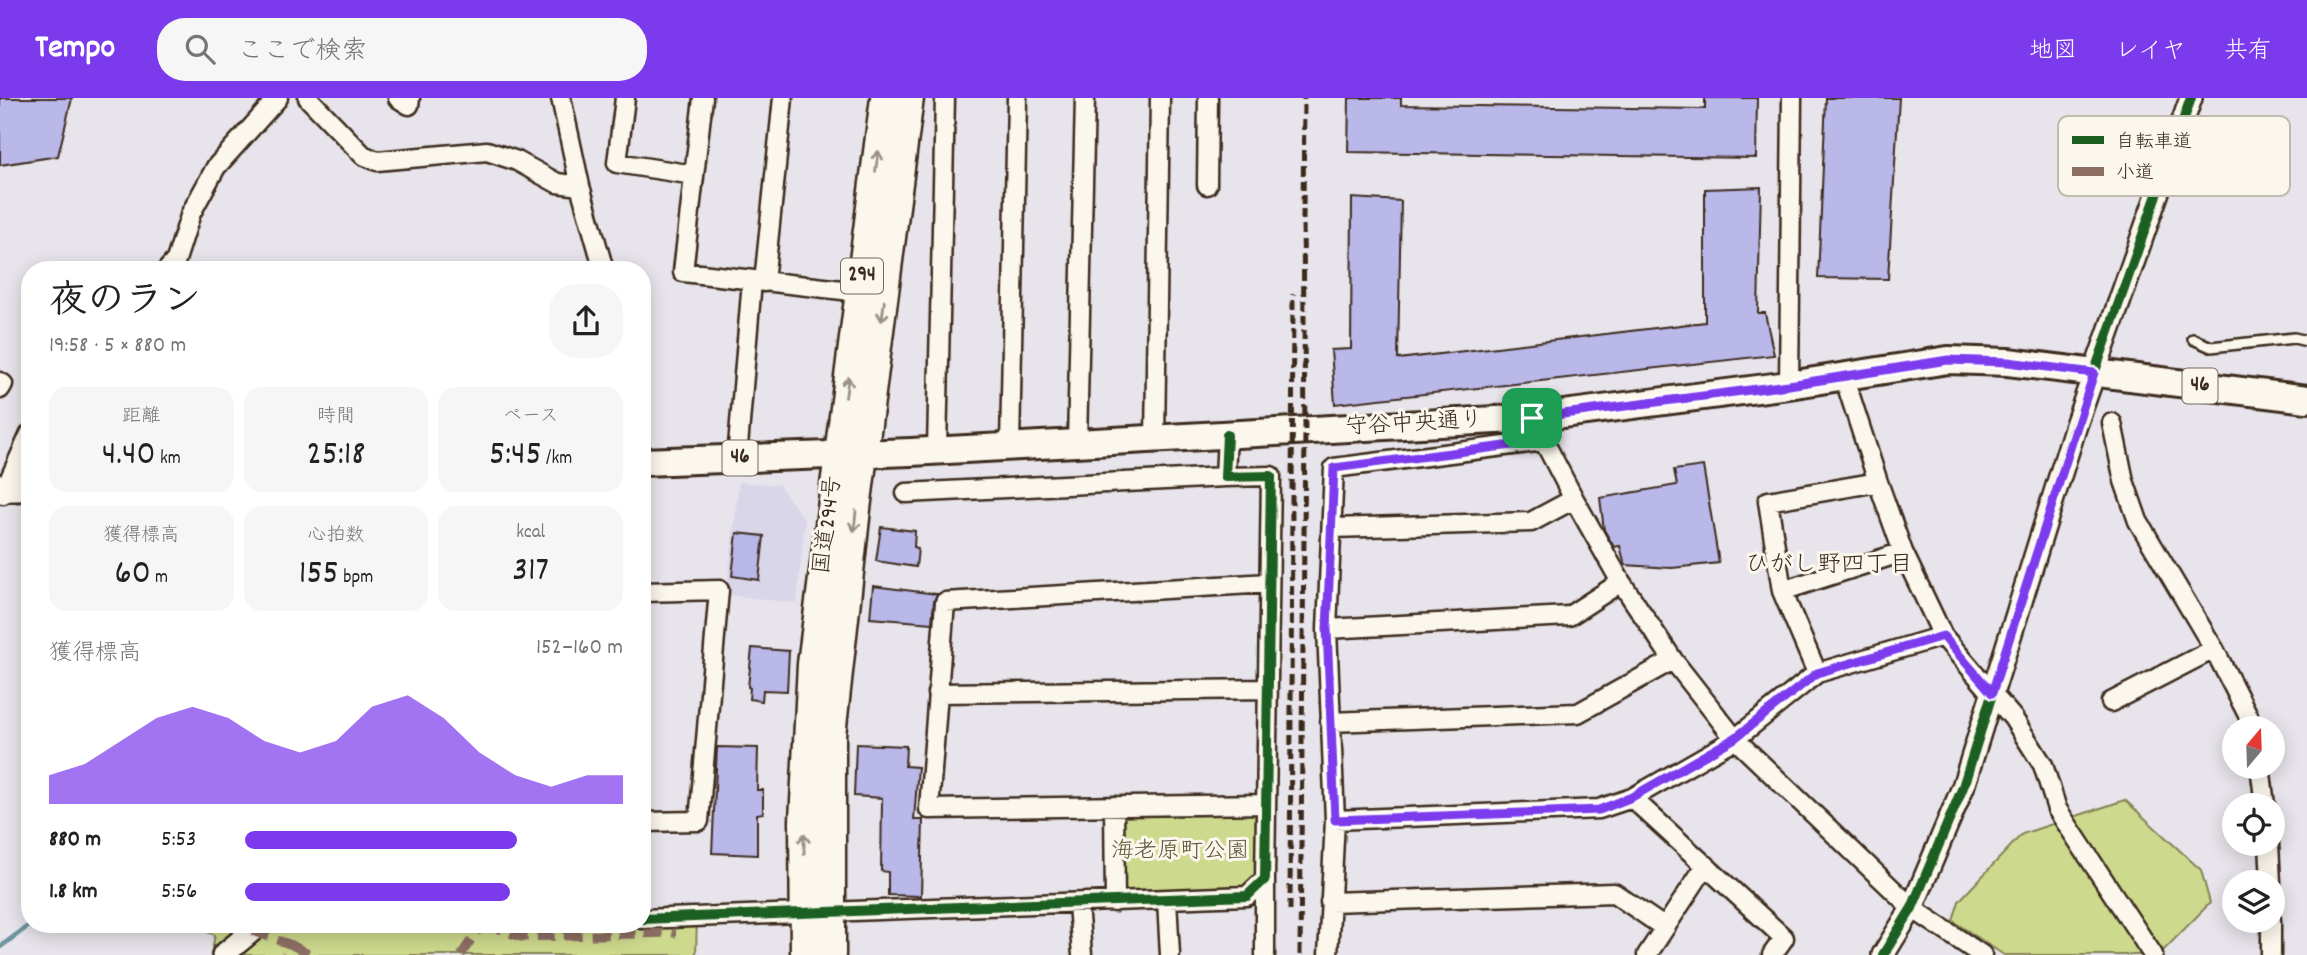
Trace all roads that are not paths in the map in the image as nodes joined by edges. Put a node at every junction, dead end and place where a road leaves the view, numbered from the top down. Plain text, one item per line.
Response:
1 (278, 98) edge
2 (308, 98) edge
3 (398, 98) edge
4 (410, 98) edge
5 (561, 98) edge
6 (625, 98) edge
7 (703, 98) edge
8 (783, 98) edge
9 (885, 98) edge
10 (909, 98) edge
11 (945, 98) edge
12 (1017, 98) edge
13 (1085, 98) edge
14 (1160, 98) edge
15 (1208, 98) edge
16 (1791, 98) edge
17 (2191, 98) edge
18 (2185, 116) edge
19 (694, 175) junction
20 (1207, 185) dead end
21 (580, 186) junction
22 (2156, 196) edge
23 (175, 261) edge
24 (601, 261) edge
25 (758, 281) junction
26 (860, 292) junction
27 (2193, 339) dead end
28 (2307, 341) edge
29 (2094, 373) junction
30 (1844, 377) junction
31 (0, 382) edge
32 (1789, 385) junction
33 (0, 389) edge
34 (2307, 399) edge
35 (2112, 423) dead end
36 (1538, 430) junction
37 (1227, 435) junction
38 (1155, 439) junction
39 (1077, 443) junction
40 (1010, 446) junction
41 (937, 449) junction
42 (850, 454) junction
43 (21, 458) edge
44 (737, 458) junction
45 (651, 463) edge
46 (1225, 477) junction
47 (1878, 482) junction
48 (9, 491) edge
49 (906, 493) dead end
50 (1574, 499) junction
51 (1333, 528) junction
52 (1903, 552) junction
53 (1620, 582) junction
54 (1269, 583) junction
55 (1782, 591) junction
56 (651, 592) edge
57 (1327, 629) junction
58 (1943, 636) junction
59 (2214, 649) junction
60 (1674, 660) junction
61 (1817, 673) junction
62 (1268, 689) junction
63 (937, 693) junction
64 (1992, 693) junction
65 (2111, 702) dead end
66 (2248, 716) edge
67 (1330, 722) junction
68 (1735, 738) junction
69 (1632, 797) junction
70 (1266, 804) junction
71 (1114, 806) junction
72 (1335, 820) junction
73 (651, 822) edge
74 (1706, 866) junction
75 (1265, 879) junction
76 (1167, 900) junction
77 (1115, 902) junction
78 (1330, 902) junction
79 (1078, 904) junction
80 (1912, 908) junction
81 (818, 912) junction
82 (651, 919) edge
83 (1665, 928) junction
84 (250, 933) edge
85 (2271, 933) edge
86 (223, 955) edge
87 (805, 955) edge
88 (831, 955) edge
89 (1082, 955) edge
90 (1170, 955) edge
91 (1265, 955) edge
92 (1328, 955) edge
93 (1647, 955) edge
94 (1772, 955) edge
95 (1883, 955) edge
96 (1982, 955) edge
97 (2153, 955) edge
98 (2271, 955) edge

1 - 23 street
2 - 21 street
3 - 4 street
5 - 21 street
6 - 19 street
7 - 19 street
8 - 25 street
26 -> 9 highway, 国道294号 / 294
10 -> 42 highway, 国道294号 / 294
11 - 41 street
12 - 40 street
13 - 39 street
14 - 38 street
15 - 20 street
16 - 32 street
17 - 18 street
19 - 25 street
21 - 24 street
22 - 29 street
25 - 26 street
25 - 44 street
42 -> 26 highway, 国道294号 / 294
27 - 28 lane
29 - 30 main road, 守谷中央通り / 46
29 - 34 main road, 守谷中央通り / 46
29 - 64 street
30 - 32 main road, 守谷中央通り / 46
30 - 47 street
31 - 33 street
32 - 36 main road, 守谷中央通り / 46
35 - 59 street
36 - 37 main road, 守谷中央通り / 46
36 - 50 street
36 - 51 street
37 - 38 main road, 守谷中央通り / 46
37 - 46 street
38 - 39 main road, 守谷中央通り / 46
39 - 40 main road, 守谷中央通り / 46
40 - 41 main road, 守谷中央通り / 46
41 - 42 main road, 守谷中央通り / 46
42 - 44 main road, 守谷中央通り / 46
42 - 81 highway, 国道294号 / 294
43 - 48 street
44 - 45 main road, 守谷中央通り / 46
46 - 49 street
46 - 54 street
47 - 52 street
47 - 55 street
50 - 51 street
50 - 53 street
51 - 57 street
52 - 55 street
52 - 58 street
53 - 57 street
53 - 60 street
54 - 62 street
54 - 63 street
55 - 61 street
56 - 73 street
57 - 67 street
58 - 61 street
58 - 64 street
59 - 65 street
59 - 66 street
60 - 67 street
60 - 68 street
61 - 68 street
62 - 63 street
62 - 70 street
63 - 71 street
64 - 80 street
64 - 97 street
67 - 72 street
68 - 69 street
68 - 80 street
69 - 72 street
69 - 74 street
70 - 71 street
70 - 75 street
71 - 77 street
72 - 78 street
74 - 83 street
74 - 94 street
75 - 76 street
75 - 91 street
76 - 77 street
76 - 90 street
77 - 79 street
78 - 83 street
78 - 92 street
79 - 81 street
79 - 89 street
80 - 95 street
80 - 96 street
81 - 82 street
81 - 87 highway, 国道294号 / 294
81 - 88 highway, 国道294号 / 294
83 - 93 street
84 - 86 street
85 - 98 street

